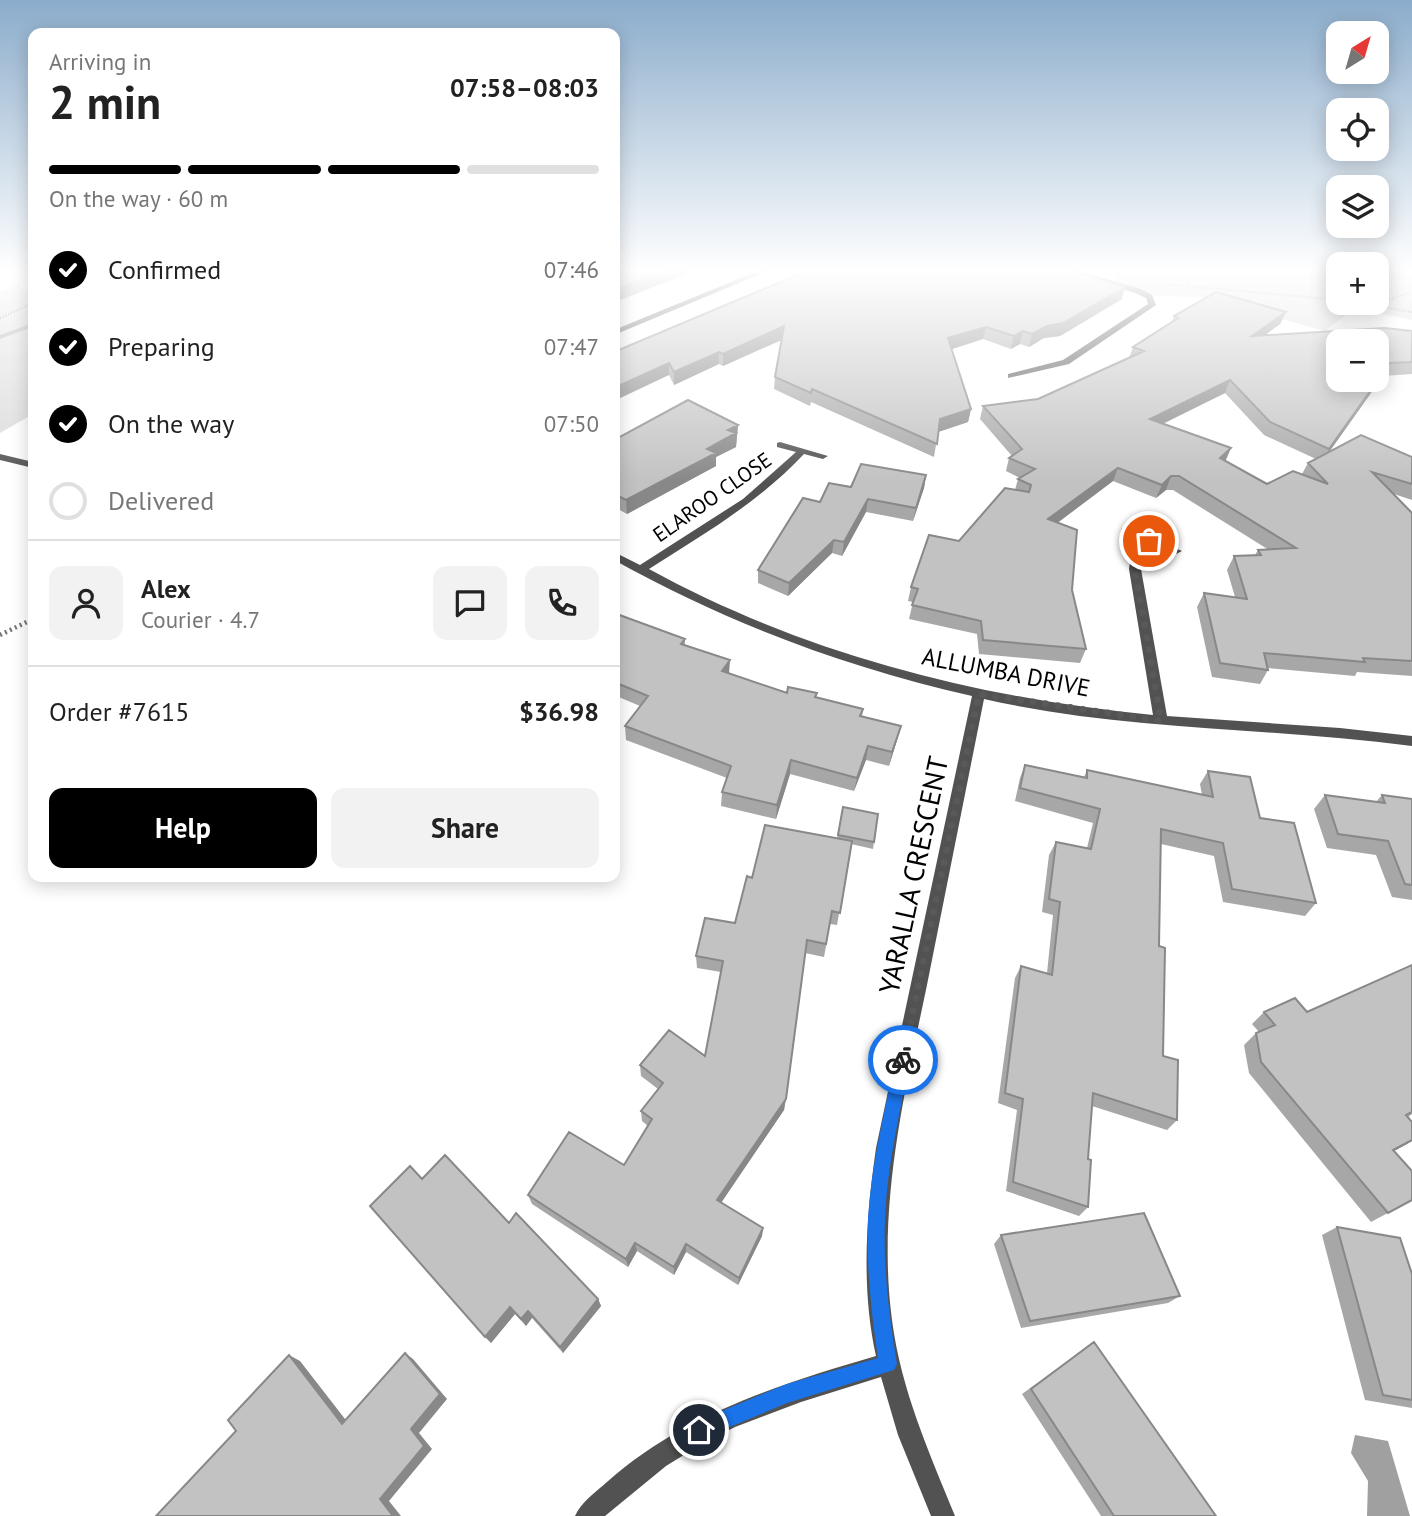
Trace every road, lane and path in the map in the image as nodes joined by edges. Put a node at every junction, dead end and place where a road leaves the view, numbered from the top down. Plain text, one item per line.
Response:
1 (1098, 341) edge
2 (1011, 376) dead end
3 (780, 445) dead end
4 (802, 451) junction
5 (823, 456) dead end
6 (0, 457) edge
7 (28, 464) edge
8 (1125, 531) dead end
9 (1149, 541) junction
10 (1176, 551) dead end
11 (620, 558) edge
12 (640, 570) junction
13 (28, 621) edge
14 (0, 635) edge
15 (979, 694) junction
16 (1161, 721) junction
17 (1412, 741) edge
18 (888, 1364) junction
19 (587, 1516) edge
20 (943, 1516) edge

1 - 2 street
3 - 4 street
4 - 5 street
4 - 12 street, ELAROO CLOSE
6 - 7 street
8 - 9 street
9 - 10 street
9 - 16 street
11 - 12 street, ALLUMBA DRIVE
12 - 15 street, ALLUMBA DRIVE
13 - 14 path
15 - 16 street, ALLUMBA DRIVE
15 - 18 street, YARALLA CRESCENT
16 - 17 street, ALLUMBA DRIVE
18 - 19 street
18 - 20 street, YARALLA CRESCENT

